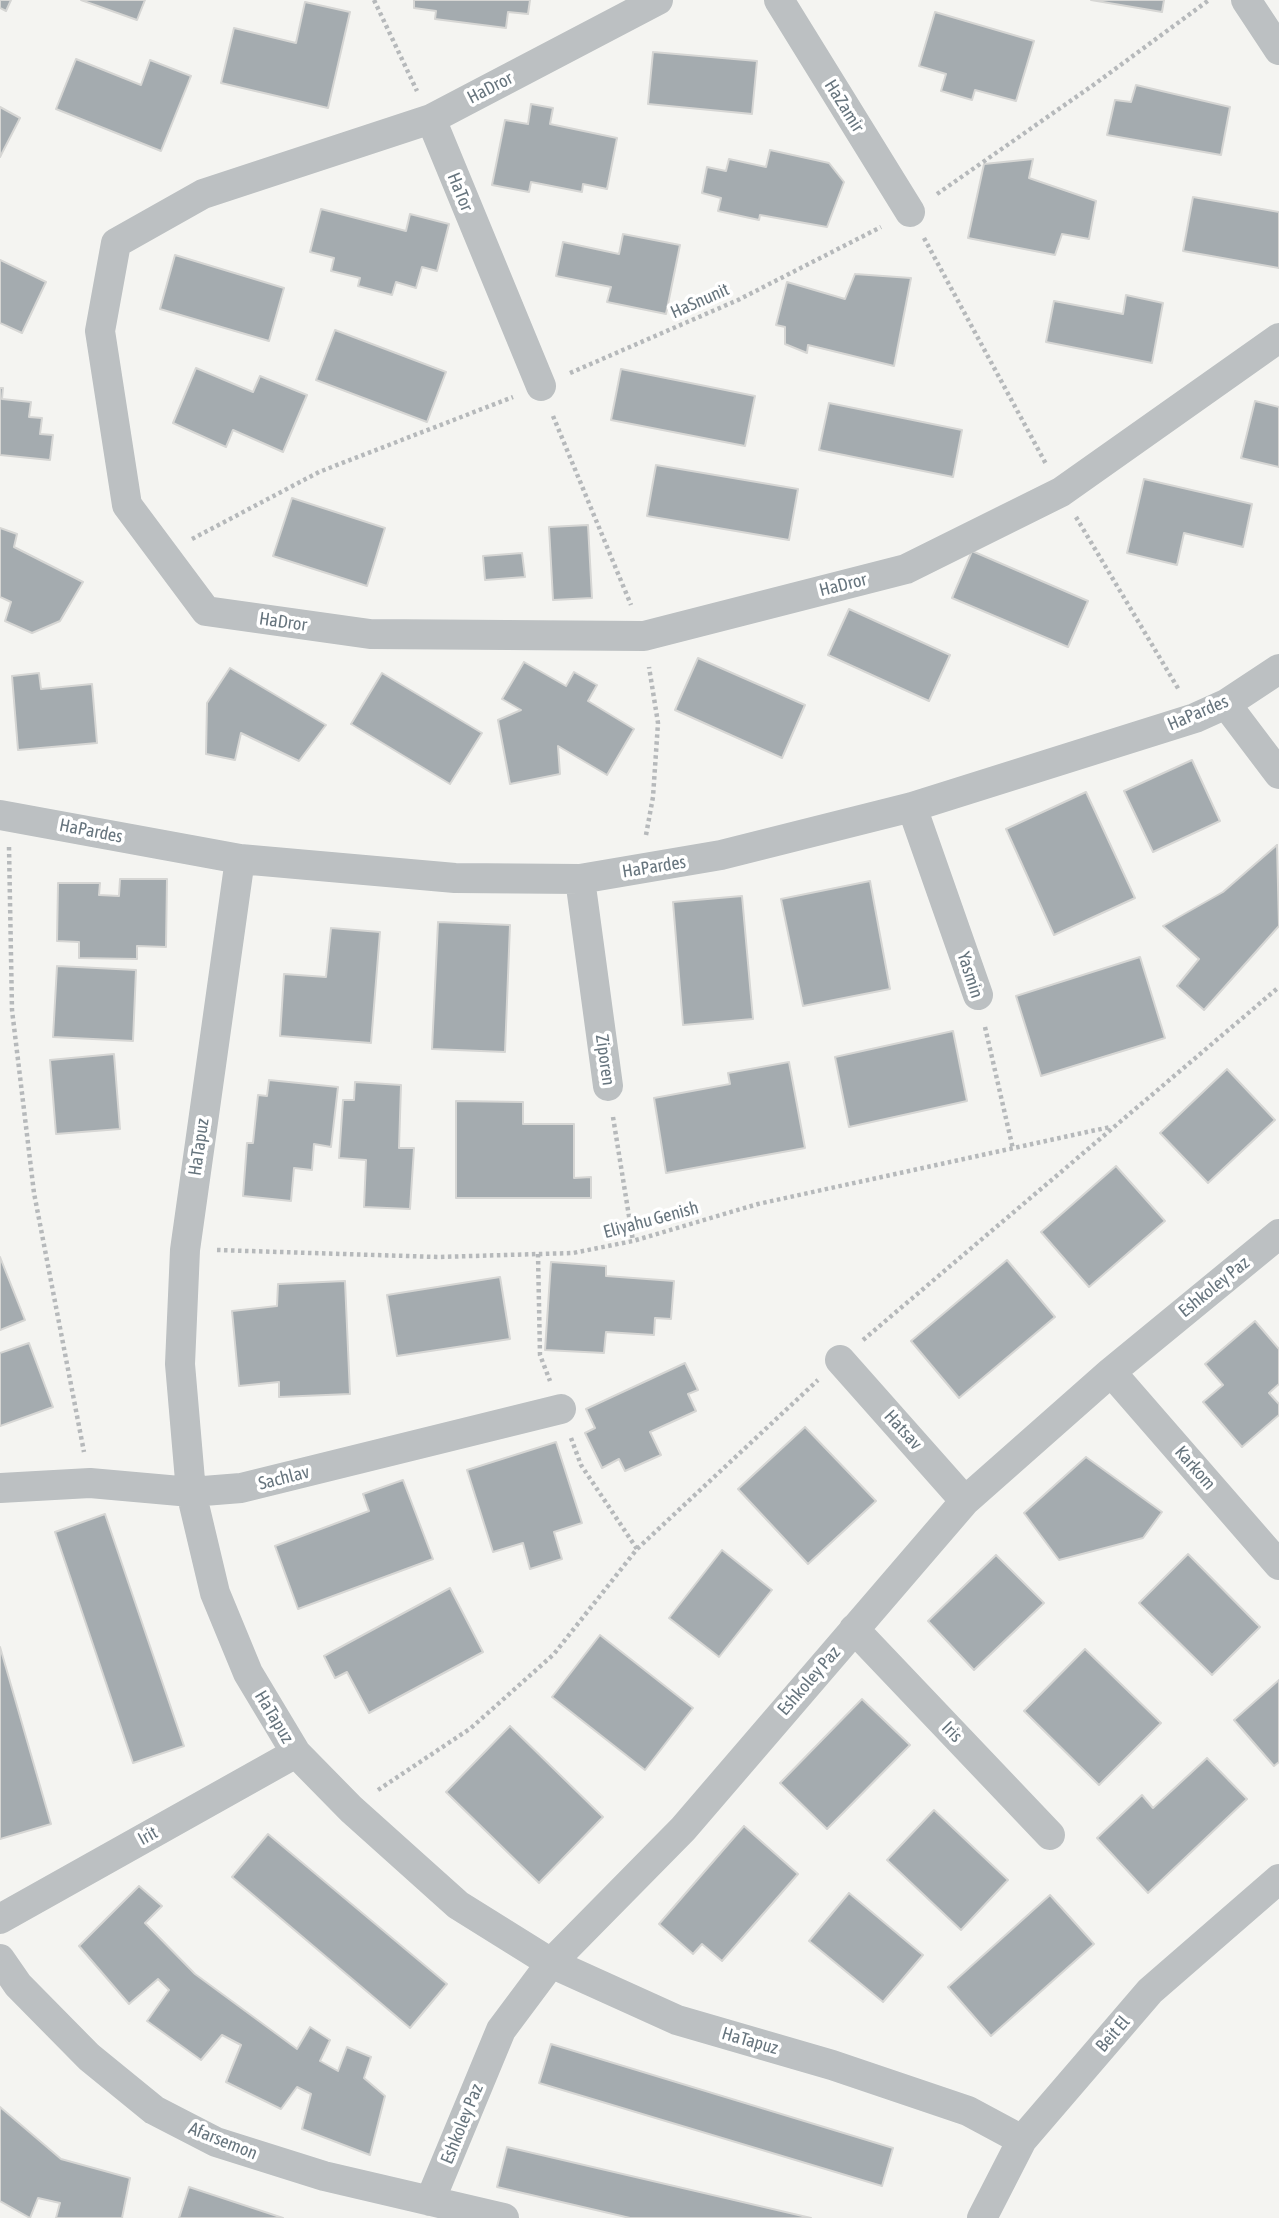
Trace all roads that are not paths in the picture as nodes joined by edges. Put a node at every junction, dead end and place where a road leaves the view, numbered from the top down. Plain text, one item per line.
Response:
1 (658, 0) edge
2 (779, 0) edge
3 (1246, 0) edge
4 (1279, 50) edge
5 (430, 119) junction
6 (910, 212) road end
7 (1279, 338) edge
8 (541, 386) road end
9 (1279, 669) edge
10 (1226, 704) junction
11 (1279, 774) edge
12 (912, 807) junction
13 (4, 815) edge
14 (240, 859) junction
15 (579, 879) junction
16 (978, 995) road end
17 (608, 1086) road end
18 (1279, 1234) edge
19 (840, 1360) road end
20 (1111, 1372) junction
21 (561, 1409) dead end
22 (0, 1488) edge
23 (191, 1492) junction
24 (965, 1501) junction
25 (1279, 1565) edge
26 (854, 1629) junction
27 (296, 1753) junction
28 (1050, 1835) dead end
29 (1279, 1879) edge
30 (0, 1919) edge
31 (0, 1959) edge
32 (551, 1964) junction
33 (1022, 2140) junction
34 (430, 2201) junction
35 (504, 2218) edge
36 (982, 2218) edge

1 - 5 street, HaDror
2 - 6 street, HaZamir
3 - 4 street
5 - 7 street, HaDror
5 - 8 street, HaTor
9 - 10 street, HaPardes
10 - 11 street
10 - 12 street, HaPardes
12 - 15 street, HaPardes
12 - 16 street, Yasmin
13 - 14 street, HaPardes
14 - 15 street, HaPardes
14 - 23 street, HaTapuz
15 - 17 street, Ziporen
18 - 20 street, Eshkoley Paz
19 - 24 street, Hatsav
20 - 24 street, Eshkoley Paz
20 - 25 street, Karkom
21 - 23 street, Sachlav
22 - 23 street, Sachlav
23 - 27 street, HaTapuz
24 - 26 street, Eshkoley Paz
26 - 28 street, Iris
26 - 32 street, Eshkoley Paz
27 - 30 street, Irit
27 - 32 street, HaTapuz
29 - 33 street, Beit El
31 - 34 street, Afarsemon
32 - 33 street, HaTapuz
32 - 34 street, Eshkoley Paz
33 - 36 street, Beit El
34 - 35 street, Afarsemon

